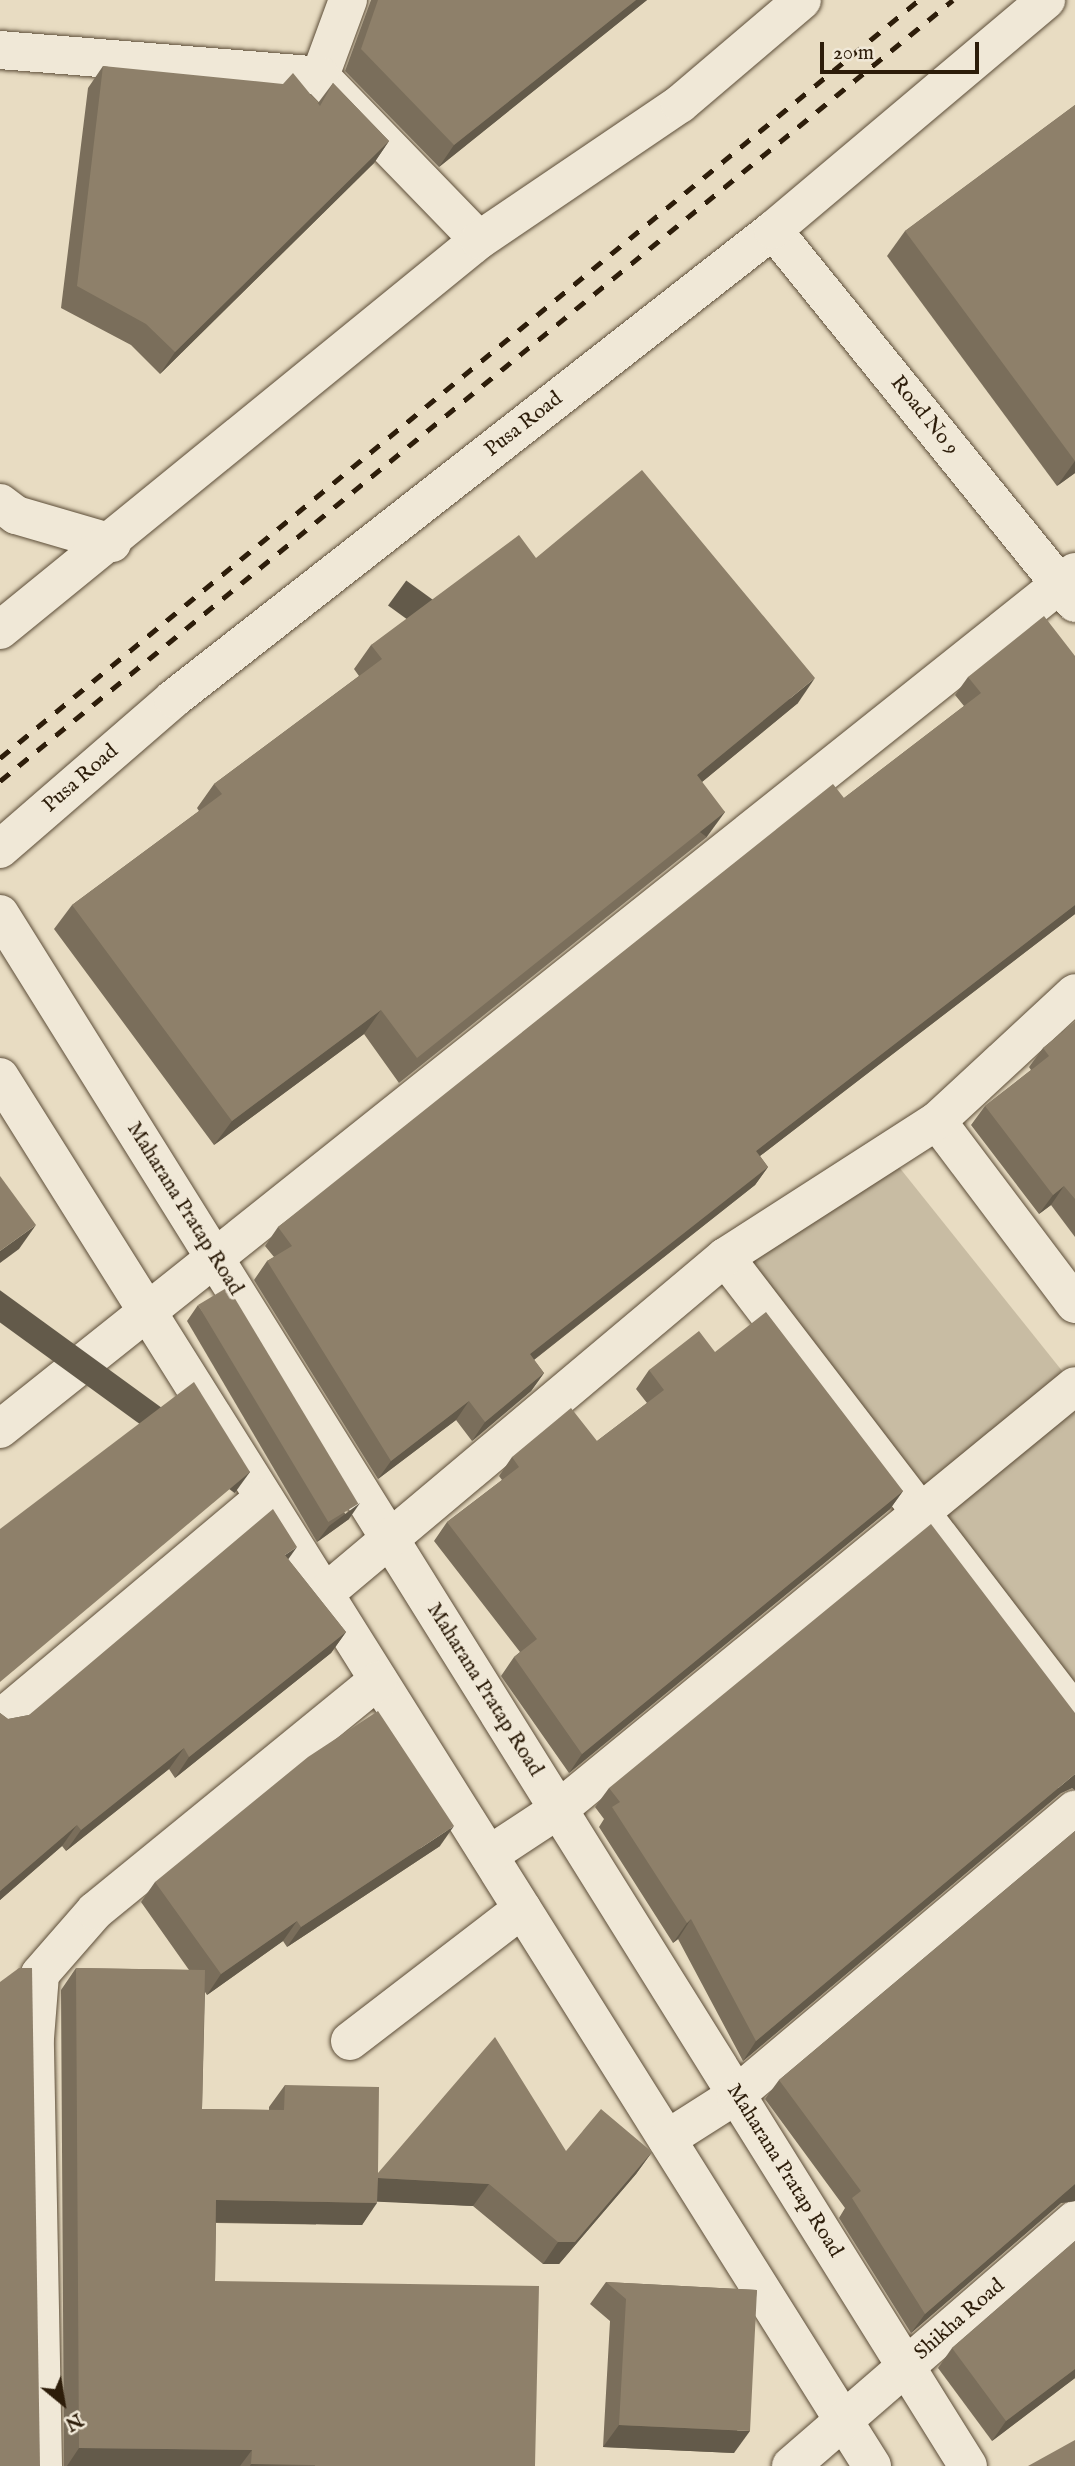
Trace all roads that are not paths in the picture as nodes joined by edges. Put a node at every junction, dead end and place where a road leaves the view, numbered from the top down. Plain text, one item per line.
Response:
1 (348, 0) edge
2 (802, 0) edge
3 (1046, 0) edge
4 (0, 50) edge
5 (320, 76) junction
6 (773, 230) junction
7 (479, 240) junction
8 (0, 503) edge
9 (112, 543) junction
10 (1070, 586) edge
11 (0, 630) edge
12 (0, 849) edge
13 (0, 914) edge
14 (1075, 993) edge
15 (0, 1077) edge
16 (937, 1121) junction
17 (215, 1257) junction
18 (725, 1257) junction
19 (1075, 1304) edge
20 (146, 1310) junction
21 (1075, 1386) edge
22 (0, 1429) edge
23 (264, 1498) junction
24 (922, 1511) junction
25 (389, 1540) junction
26 (324, 1594) junction
27 (378, 1680) junction
28 (1075, 1714) edge
29 (0, 1719) edge
30 (559, 1809) junction
31 (1075, 1810) edge
32 (489, 1856) junction
33 (522, 1909) junction
34 (350, 2041) dead end
35 (736, 2095) junction
36 (667, 2139) junction
37 (1075, 2220) edge
38 (907, 2366) junction
39 (844, 2421) junction
40 (43, 2466) edge
41 (791, 2466) edge
42 (872, 2466) edge
43 (968, 2466) edge

1 - 5 street
2 - 7 street
3 - 6 street, Pusa Road
4 - 5 street
5 - 7 street
6 - 10 street, Road No 9
6 - 12 street, Pusa Road
7 - 9 street
8 - 9 street
9 - 11 street
10 - 17 street
13 - 17 street, Maharana Pratap Road
14 - 16 street
15 - 20 street
16 - 18 street
16 - 19 street
17 - 20 street
17 - 25 street, Maharana Pratap Road
18 - 24 street
18 - 25 street
20 - 22 street
20 - 23 street
21 - 24 street
23 - 26 street
23 - 29 street
24 - 28 street
24 - 30 street
25 - 26 street
25 - 30 street, Maharana Pratap Road
26 - 27 street
27 - 32 street
27 - 40 street
30 - 32 street
30 - 35 street, Maharana Pratap Road
31 - 35 street
32 - 33 street
33 - 34 street
33 - 36 street
35 - 36 street
35 - 38 street, Maharana Pratap Road
36 - 39 street
37 - 38 street, Shikha Road
38 - 39 street, Shikha Road
38 - 43 street, Maharana Pratap Road
39 - 41 street, Shikha Road
39 - 42 street

